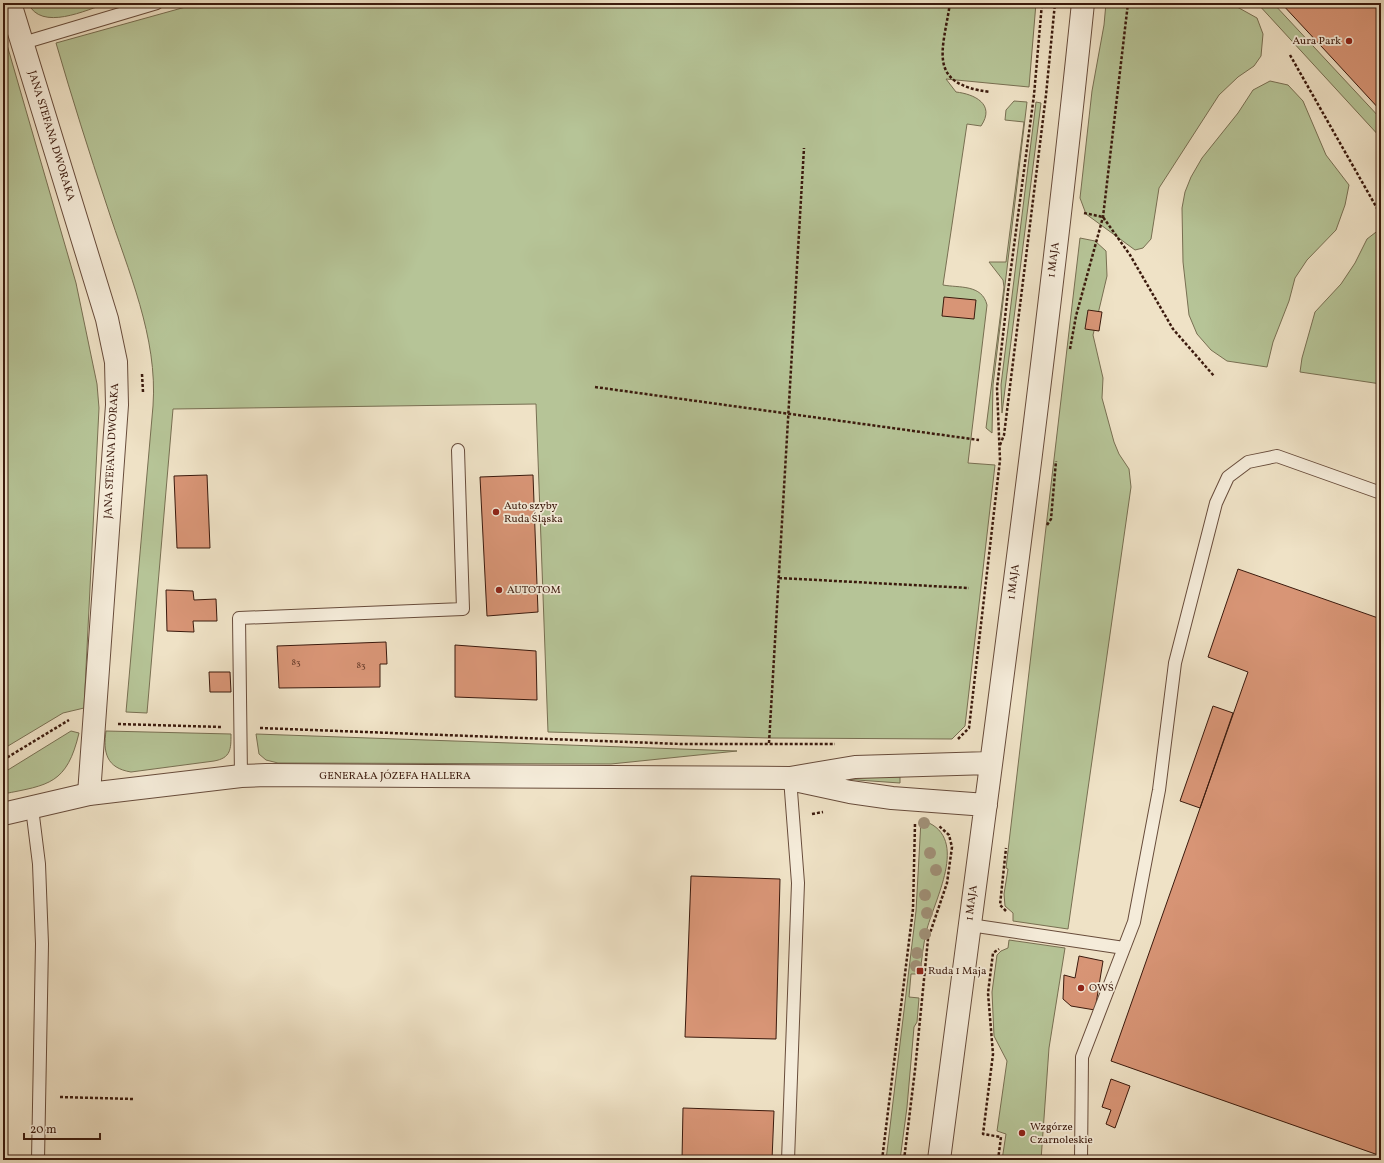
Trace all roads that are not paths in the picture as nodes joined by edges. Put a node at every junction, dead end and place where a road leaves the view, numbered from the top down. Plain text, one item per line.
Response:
1 (10, 3) edge
2 (157, 3) edge
3 (1083, 3) edge
4 (23, 43) junction
5 (458, 450) dead end
6 (1381, 493) edge
7 (990, 763) junction
8 (241, 776) junction
9 (790, 778) junction
10 (90, 794) junction
11 (986, 805) junction
12 (32, 808) junction
13 (3, 814) edge
14 (970, 925) junction
15 (1124, 948) junction
16 (38, 1160) edge
17 (788, 1160) edge
18 (940, 1160) edge
19 (1081, 1160) edge

1 - 4 street, JANA STEFANA DWORAKA
2 - 4 lane
3 - 7 street, 1 MAJA
4 - 10 street, JANA STEFANA DWORAKA
5 - 8 lane
6 - 15 lane
7 - 9 street, GENERAŁA JÓZEFA HALLERA
7 - 11 street, 1 MAJA
8 - 9 street, GENERAŁA JÓZEFA HALLERA
8 - 10 street, GENERAŁA JÓZEFA HALLERA
9 - 11 street, GENERAŁA JÓZEFA HALLERA
9 - 17 lane
10 - 12 street, GENERAŁA JÓZEFA HALLERA
11 - 14 street, 1 MAJA
12 - 13 street, GENERAŁA JÓZEFA HALLERA
12 - 16 lane
14 - 15 lane
14 - 18 street, 1 MAJA
15 - 19 lane

